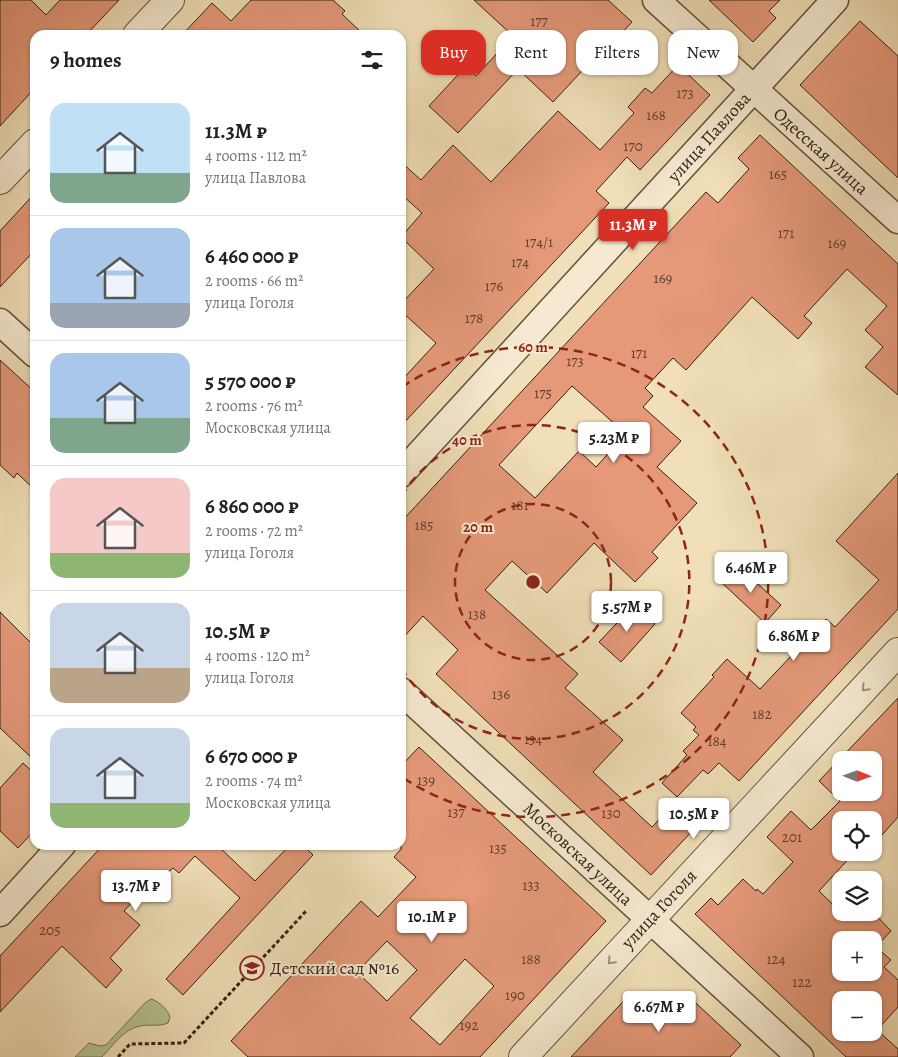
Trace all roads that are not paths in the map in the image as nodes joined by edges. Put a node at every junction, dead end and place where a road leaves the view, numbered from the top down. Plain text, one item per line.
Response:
1 (170, 0) edge
2 (656, 0) edge
3 (835, 0) edge
4 (142, 30) edge
5 (753, 88) junction
6 (30, 148) edge
7 (0, 180) edge
8 (898, 220) edge
9 (0, 322) edge
10 (30, 349) edge
11 (406, 469) edge
12 (898, 652) edge
13 (406, 696) edge
14 (57, 850) edge
15 (0, 913) edge
16 (650, 919) junction
17 (523, 1057) edge
18 (800, 1057) edge

1 - 4 street
2 - 5 street, Одесская улица
3 - 5 street, улица Павлова
5 - 8 street, Одесская улица
5 - 11 street, улица Павлова
6 - 7 street
9 - 10 street
12 -> 16 street, улица Гоголя
13 - 16 street, Московская улица
14 - 15 street
16 -> 17 street, улица Гоголя
16 - 18 street, Московская улица

